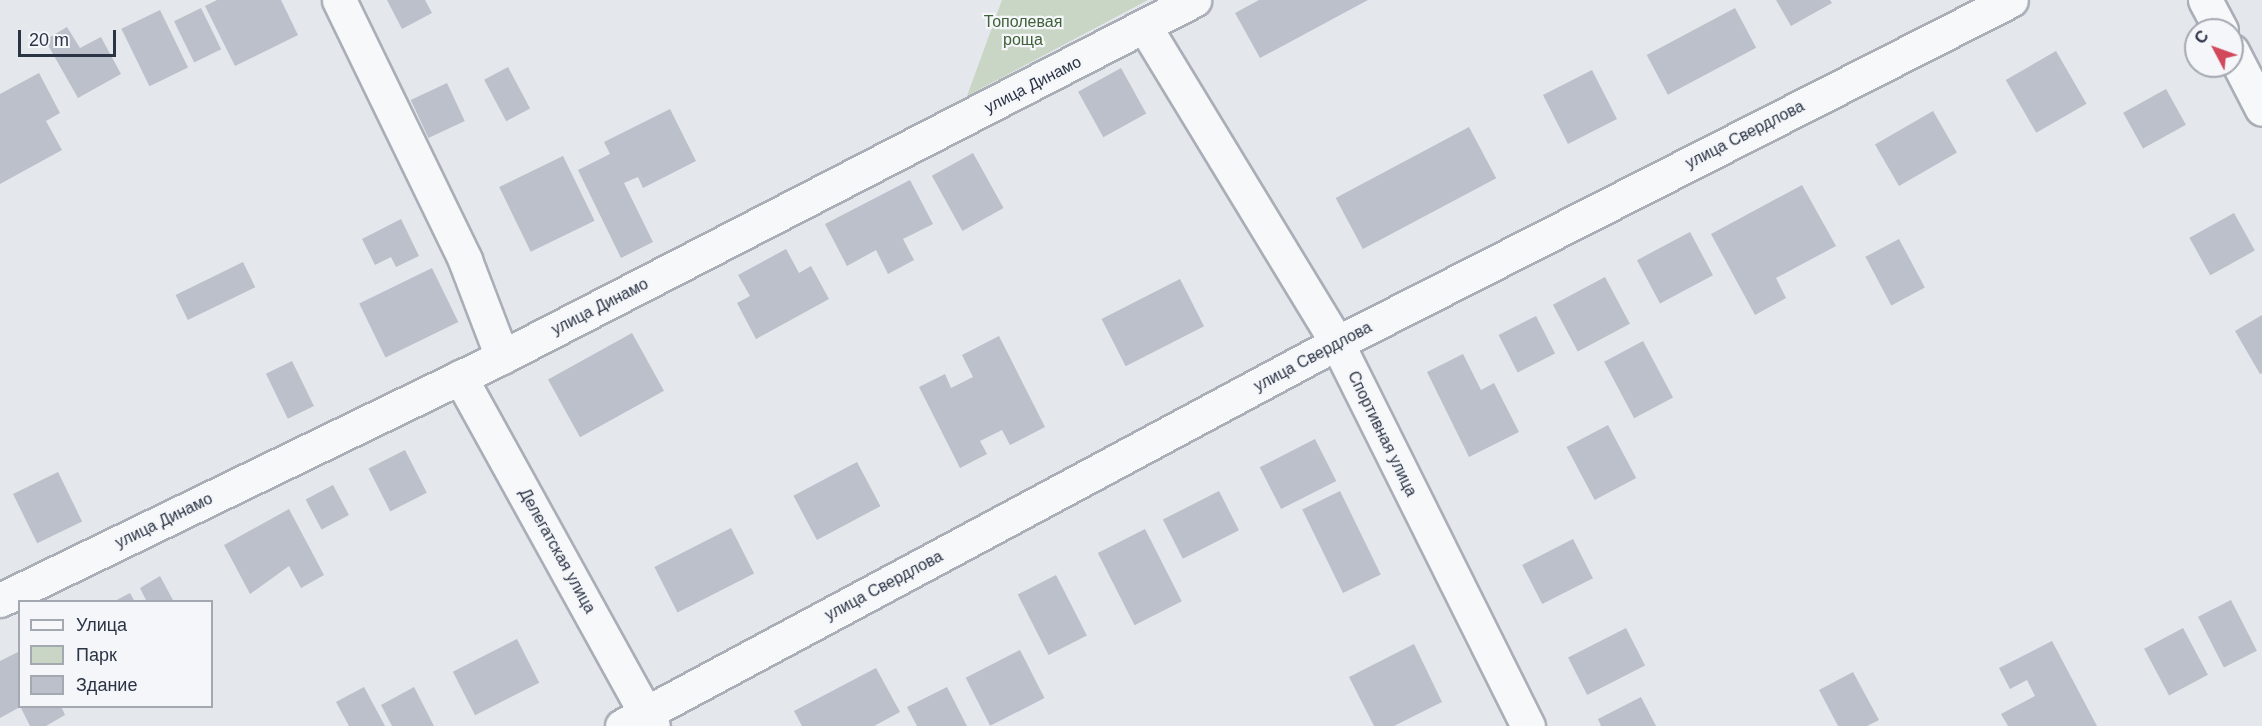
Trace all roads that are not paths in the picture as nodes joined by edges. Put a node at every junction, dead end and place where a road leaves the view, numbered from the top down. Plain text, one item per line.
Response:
1 (339, 0) edge
2 (1194, 0) edge
3 (2011, 0) edge
4 (2205, 0) edge
5 (2215, 18) edge
6 (1145, 27) junction
7 (2244, 74) edge
8 (2262, 108) edge
9 (1337, 343) junction
10 (502, 357) junction
11 (460, 377) junction
12 (0, 600) edge
13 (640, 722) edge
14 (1528, 726) edge

1 - 10 street
2 - 6 street, улица Динамо
3 - 9 street, улица Свердлова
4 - 5 street
6 - 9 street, Спортивная улица
6 - 10 street, улица Динамо
7 - 8 street
9 - 13 street, улица Свердлова
9 - 14 street, Спортивная улица
10 - 11 street, улица Динамо
11 - 12 street, улица Динамо
11 - 13 street, Делегатская улица

